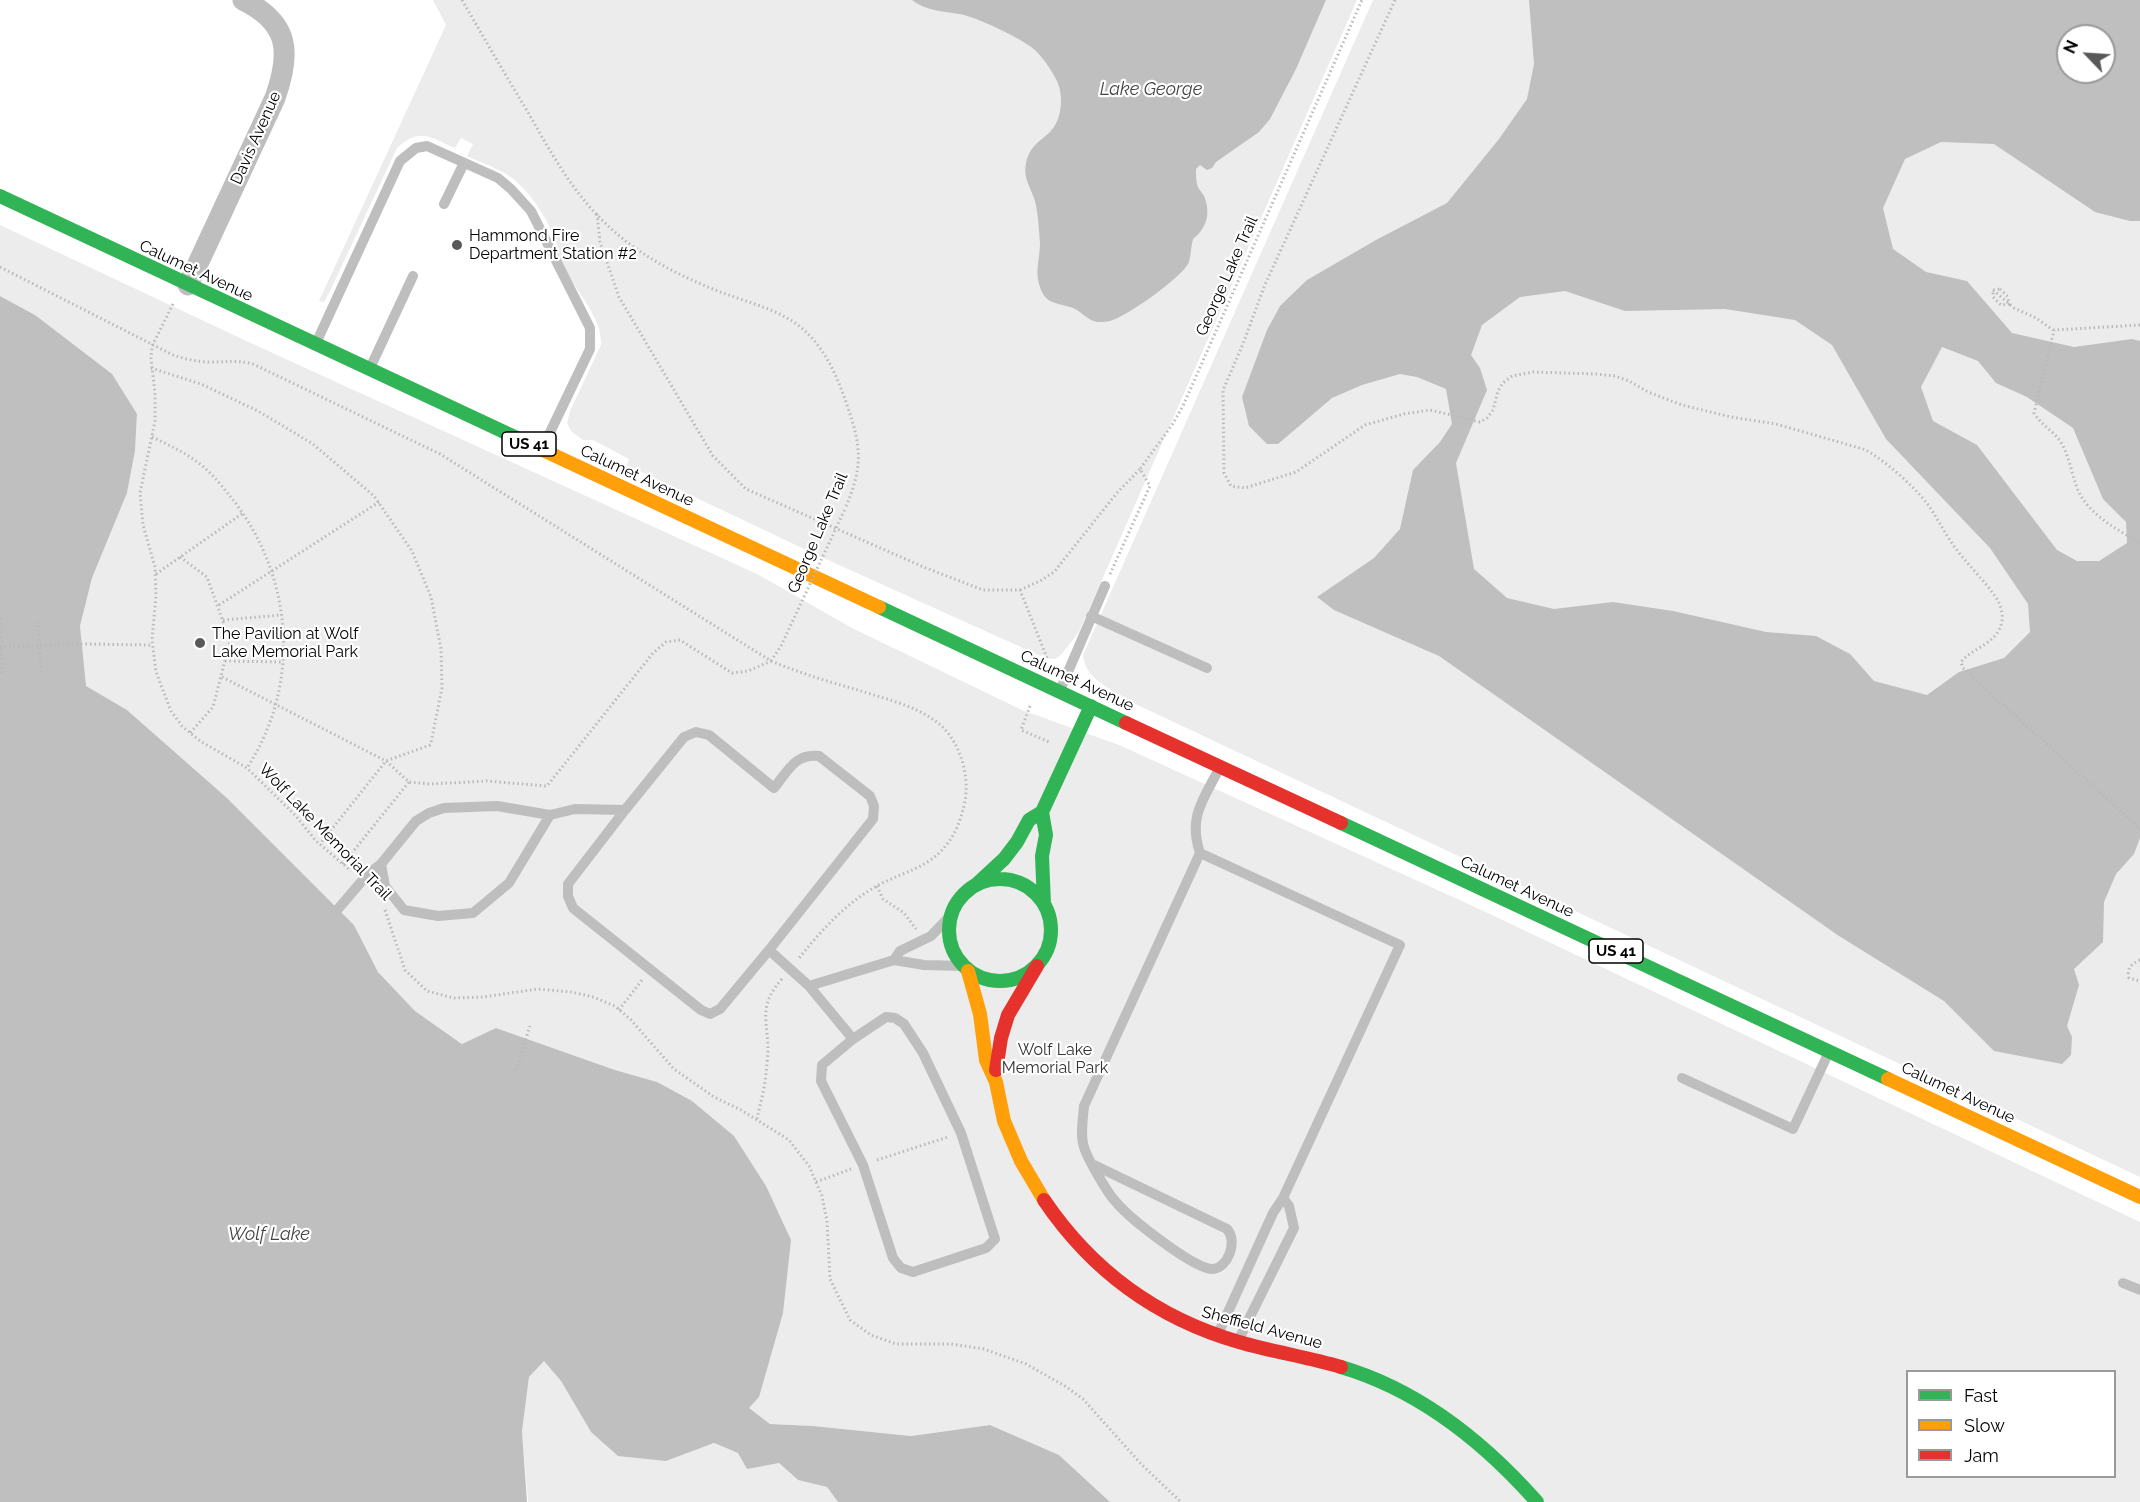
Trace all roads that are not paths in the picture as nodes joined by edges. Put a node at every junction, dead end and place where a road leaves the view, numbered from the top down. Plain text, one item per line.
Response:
1 (243, 0) edge
2 (464, 163) junction
3 (0, 196) edge
4 (444, 204) dead end
5 (413, 276) dead end
6 (188, 285) junction
7 (316, 345) junction
8 (369, 369) junction
9 (542, 450) junction
10 (1104, 586) road end
11 (1091, 616) junction
12 (1207, 668) dead end
13 (1059, 691) junction
14 (1091, 706) junction
15 (1220, 766) junction
16 (625, 810) junction
17 (1042, 812) junction
18 (550, 815) junction
19 (1200, 853) junction
20 (381, 864) junction
21 (977, 884) junction
22 (1044, 904) junction
23 (338, 909) dead end
24 (950, 916) junction
25 (769, 950) junction
26 (894, 960) junction
27 (1037, 966) junction
28 (966, 969) junction
29 (809, 986) junction
30 (853, 1039) junction
31 (1830, 1052) junction
32 (994, 1077) junction
33 (1682, 1078) dead end
34 (1094, 1165) junction
35 (2140, 1197) edge
36 (1283, 1198) junction
37 (2123, 1283) dead end
38 (2140, 1290) edge
39 (1218, 1336) junction
40 (1238, 1342) junction
41 (1537, 1502) edge

1 - 6 street, Davis Avenue
2 - 4 lane
2 - 7 lane
2 - 9 lane
3 - 6 main road, Calumet Avenue / US 41
5 - 8 lane
6 - 7 main road, Calumet Avenue / US 41
7 - 8 main road, Calumet Avenue / US 41
8 - 9 main road, Calumet Avenue / US 41
9 - 13 main road, Calumet Avenue / US 41
10 - 11 lane
11 - 12 lane
11 - 13 lane
13 - 14 main road, Calumet Avenue / US 41
14 - 15 main road, Calumet Avenue / US 41
14 - 17 main road
15 - 19 lane
15 - 31 main road, Calumet Avenue / US 41
16 - 18 lane
16 - 25 lane
16 - 25 lane
17 - 21 main road
17 - 22 main road
18 - 20 lane
18 - 20 lane
19 - 34 lane
19 - 36 lane
20 - 23 lane
21 - 22 main road
21 - 24 main road
22 - 27 main road
24 - 26 lane
24 - 28 main road
25 - 29 lane
26 - 28 lane
26 - 29 lane
27 - 28 main road
27 - 32 main road, Sheffield Avenue
28 - 32 main road, Sheffield Avenue
29 - 30 lane
30 - 30 lane
31 - 33 lane
31 - 35 main road, Calumet Avenue / US 41
32 - 39 main road, Sheffield Avenue
34 - 34 lane
36 - 39 lane
36 - 40 lane
37 - 38 lane
39 - 40 main road, Sheffield Avenue
40 - 41 main road, Sheffield Avenue

